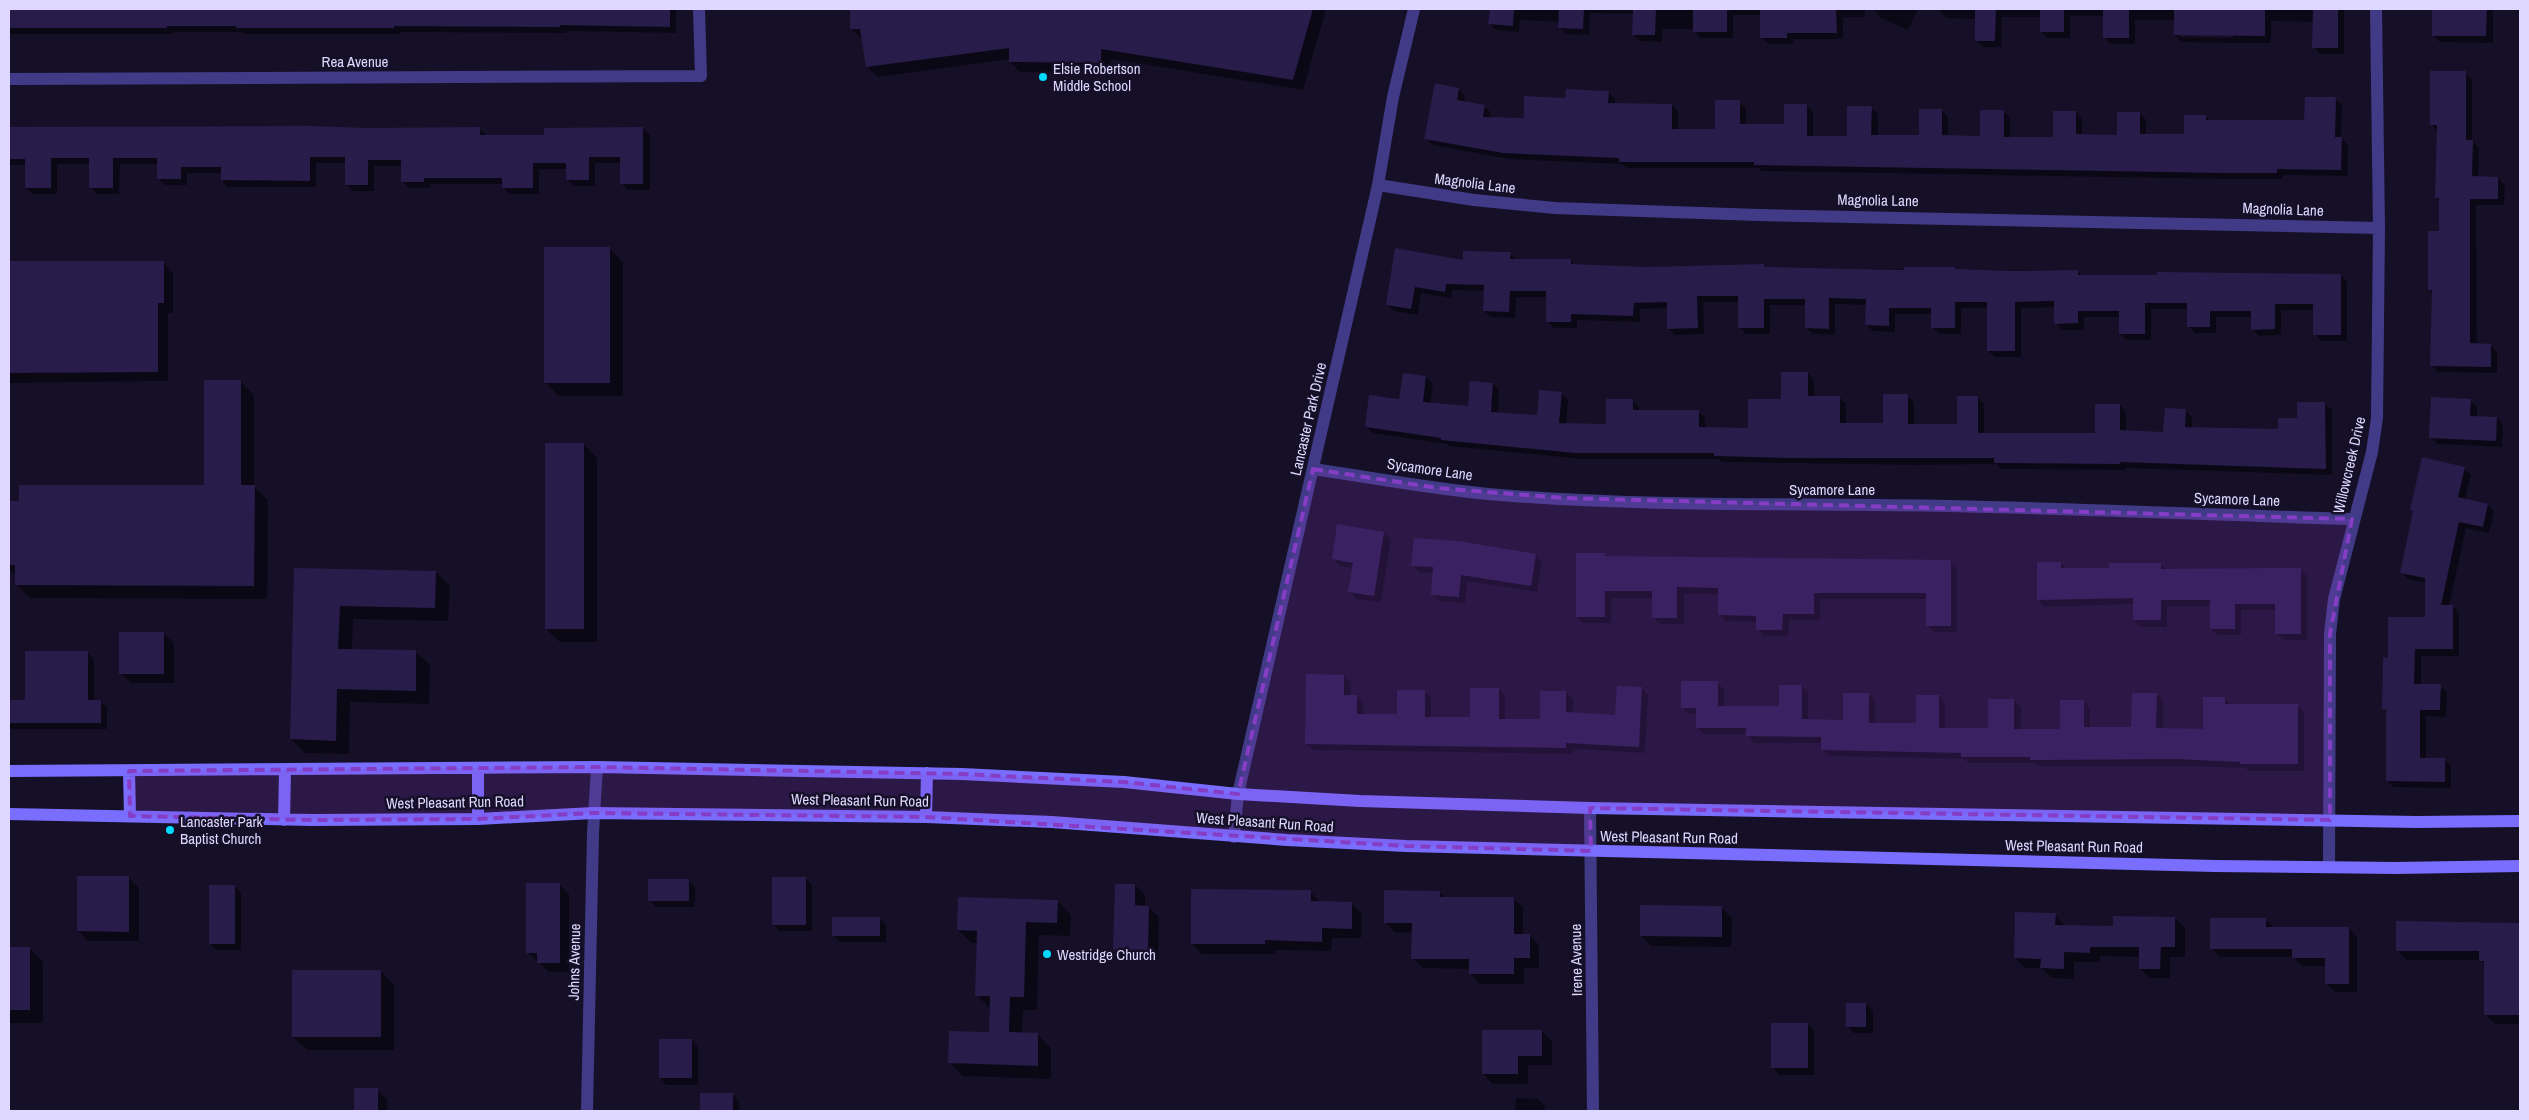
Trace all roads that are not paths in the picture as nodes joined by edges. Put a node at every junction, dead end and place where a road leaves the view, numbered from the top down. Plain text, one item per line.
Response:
1 (699, 9) edge
2 (1414, 9) edge
3 (2376, 9) edge
4 (9, 79) edge
5 (1378, 185) junction
6 (2379, 228) junction
7 (1313, 469) junction
8 (2352, 520) junction
9 (597, 767) junction
10 (478, 768) junction
11 (9, 771) edge
12 (130, 771) junction
13 (284, 771) junction
14 (927, 773) junction
15 (1238, 794) junction
16 (1590, 808) junction
17 (594, 813) junction
18 (9, 814) edge
19 (130, 816) junction
20 (926, 817) junction
21 (478, 819) junction
22 (284, 820) junction
23 (2330, 820) junction
24 (2520, 821) edge
25 (1234, 837) junction
26 (1591, 851) junction
27 (2328, 866) junction
28 (2520, 866) edge
29 (588, 1111) edge
30 (1593, 1111) edge

1 - 4 street, Rea Avenue
2 - 5 street, Lancaster Park Drive
3 - 6 street, Willowcreek Drive
5 - 6 street, Magnolia Lane
5 - 7 street, Lancaster Park Drive
6 - 8 street, Willowcreek Drive
7 - 8 street, Sycamore Lane
7 - 15 street, Lancaster Park Drive
8 - 23 street, Willowcreek Drive
9 - 10 main road, West Pleasant Run Road
9 - 14 main road, West Pleasant Run Road
9 - 17 street, Johns Avenue
10 - 13 main road, West Pleasant Run Road
10 - 21 main road
11 - 12 main road, West Pleasant Run Road
12 - 13 main road, West Pleasant Run Road
12 - 19 main road
13 - 22 main road
14 - 15 main road, West Pleasant Run Road
14 - 20 main road
15 - 16 main road, West Pleasant Run Road
15 - 25 street, Lancaster Park Drive
16 - 23 main road, West Pleasant Run Road
16 - 26 street, Irene Avenue
17 - 20 main road, West Pleasant Run Road
17 - 21 main road, West Pleasant Run Road
17 - 29 street, Johns Avenue
18 - 19 main road, West Pleasant Run Road
19 - 22 main road, West Pleasant Run Road
20 - 25 main road, West Pleasant Run Road
21 - 22 main road, West Pleasant Run Road
23 - 24 main road, West Pleasant Run Road
23 - 27 street, Willowcreek Drive
25 - 26 main road, West Pleasant Run Road
26 - 27 main road, West Pleasant Run Road
26 - 30 street, Irene Avenue
27 - 28 main road, West Pleasant Run Road

